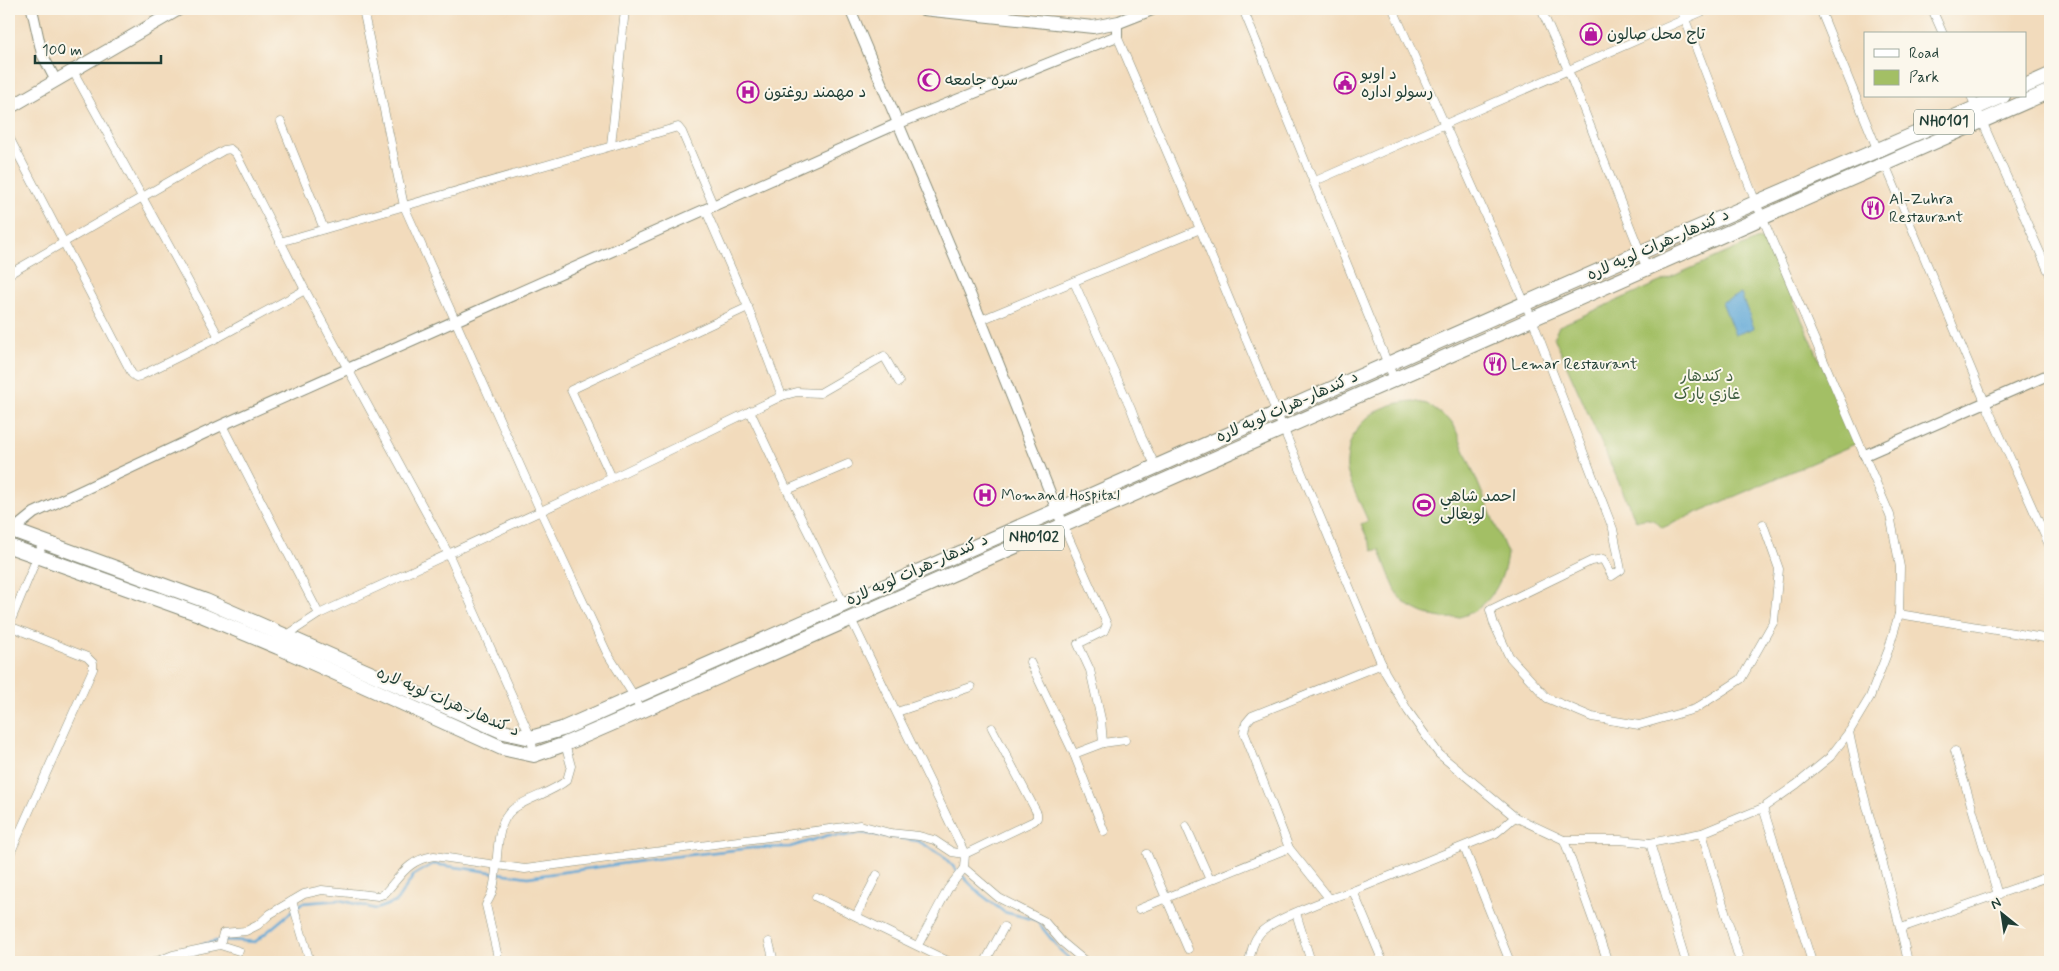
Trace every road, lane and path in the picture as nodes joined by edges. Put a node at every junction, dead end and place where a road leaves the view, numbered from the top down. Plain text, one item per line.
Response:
1 (32, 9) edge
2 (179, 9) edge
3 (363, 9) edge
4 (625, 9) edge
5 (850, 9) edge
6 (923, 9) edge
7 (1152, 9) edge
8 (1242, 9) edge
9 (1393, 9) edge
10 (1541, 9) edge
11 (1681, 9) edge
12 (1708, 9) edge
13 (1820, 9) edge
14 (1932, 9) edge
15 (1686, 18) junction
16 (1116, 22) junction
17 (1942, 32) edge
18 (1117, 36) junction
19 (1568, 70) junction
20 (73, 72) junction
21 (2050, 75) edge
22 (56, 81) junction
23 (2026, 86) edge
24 (2050, 91) edge
25 (1993, 98) edge
26 (1974, 102) edge
27 (9, 108) edge
28 (1982, 121) junction
29 (281, 122) dead end
30 (899, 123) junction
31 (1445, 124) junction
32 (9, 137) edge
33 (611, 146) junction
34 (1881, 149) junction
35 (1885, 164) junction
36 (1313, 182) junction
37 (141, 197) junction
38 (1756, 203) junction
39 (404, 206) junction
40 (710, 209) junction
41 (1762, 218) junction
42 (324, 229) junction
43 (1200, 229) junction
44 (280, 242) junction
45 (64, 244) junction
46 (1639, 254) junction
47 (1647, 269) junction
48 (9, 274) edge
49 (2050, 275) edge
50 (1074, 282) junction
51 (305, 290) junction
52 (1526, 304) junction
53 (748, 307) junction
54 (1532, 319) junction
55 (981, 320) junction
56 (454, 321) junction
57 (219, 337) junction
58 (1388, 364) junction
59 (348, 369) junction
60 (2050, 374) edge
61 (1394, 379) junction
62 (899, 382) dead end
63 (782, 396) junction
64 (1985, 402) junction
65 (750, 411) junction
66 (1276, 414) junction
67 (222, 425) junction
68 (1282, 428) junction
69 (1865, 454) junction
70 (848, 464) dead end
71 (1156, 467) junction
72 (612, 478) junction
73 (787, 490) junction
74 (540, 510) junction
75 (1056, 510) junction
76 (1762, 524) dead end
77 (1063, 525) junction
78 (10, 532) edge
79 (43, 543) junction
80 (9, 546) edge
81 (2050, 546) edge
82 (448, 553) junction
83 (38, 556) junction
84 (844, 604) junction
85 (319, 614) junction
86 (1899, 614) junction
87 (850, 618) junction
88 (9, 625) edge
89 (286, 635) junction
90 (2050, 642) edge
91 (278, 647) junction
92 (1030, 662) dead end
93 (1382, 664) junction
94 (971, 687) dead end
95 (634, 696) junction
96 (641, 711) junction
97 (897, 712) junction
98 (992, 728) dead end
99 (1849, 732) junction
100 (531, 738) junction
101 (1125, 740) dead end
102 (1103, 742) junction
103 (565, 744) junction
104 (1955, 751) dead end
105 (1074, 754) junction
106 (534, 755) junction
107 (1763, 808) junction
108 (1515, 817) junction
109 (1186, 826) dead end
110 (1104, 831) dead end
111 (1702, 833) junction
112 (1564, 840) junction
113 (1650, 843) junction
114 (1464, 846) junction
115 (1289, 848) junction
116 (965, 854) junction
117 (1147, 854) dead end
118 (9, 856) edge
119 (496, 868) junction
120 (964, 868) junction
121 (877, 875) dead end
122 (2050, 876) edge
123 (1210, 880) junction
124 (1353, 891) junction
125 (1998, 895) junction
126 (816, 897) dead end
127 (1167, 898) junction
128 (1329, 898) junction
129 (294, 905) junction
130 (1139, 909) dead end
131 (1296, 913) junction
132 (856, 916) junction
133 (1004, 927) dead end
134 (1901, 928) junction
135 (221, 941) junction
136 (769, 942) dead end
137 (918, 945) junction
138 (1188, 949) dead end
139 (240, 951) dead end
140 (155, 962) edge
141 (310, 962) edge
142 (499, 962) edge
143 (774, 962) edge
144 (950, 962) edge
145 (986, 962) edge
146 (1086, 962) edge
147 (1249, 962) edge
148 (1311, 962) edge
149 (1383, 962) edge
150 (1510, 962) edge
151 (1608, 962) edge
152 (1686, 962) edge
153 (1740, 962) edge
154 (1812, 962) edge
155 (1908, 962) edge

1 - 22 street
2 - 20 main road
3 - 39 street
4 - 33 street
5 - 30 street
6 - 16 main road
7 - 16 main road
8 - 36 street
9 - 31 street
10 - 19 street
11 - 15 street
12 - 15 street
13 - 34 street
14 - 17 street
15 - 19 street
15 - 38 street
16 - 18 street
18 - 30 street
18 - 43 street
19 - 31 street
19 - 46 street
20 - 22 main road
20 - 37 street
21 - 23 highway
22 - 27 main road
24 - 28 highway, د کندهار-هرات لويه لاره / NH0102
25 - 26 highway, د کندهار-هرات لويه لاره / NH0101
26 - 28 street
26 - 34 highway, د کندهار-هرات لويه لاره / NH0101
28 - 35 highway, د کندهار-هرات لويه لاره / NH0102
28 - 49 street
29 - 42 street
30 - 40 street
30 - 55 street
31 - 36 street
31 - 52 street
32 - 45 street
33 - 39 street
33 - 40 street
34 - 38 highway, د کندهار-هرات لويه لاره / NH0102
35 - 41 highway, د کندهار-هرات لويه لاره / NH0102
35 - 64 street
36 - 58 street
37 - 44 street
37 - 45 street
37 - 57 street
38 - 41 street
38 - 46 highway, د کندهار-هرات لويه لاره / NH0102
39 - 42 street
39 - 56 street
40 - 53 street
40 - 56 street
41 - 47 highway, د کندهار-هرات لويه لاره / NH0102
41 - 69 street
42 - 44 street
43 - 50 street
43 - 66 street
44 - 51 street
45 - 48 street
45 - 57 street
46 - 47 street
46 - 52 highway, د کندهار-هرات لويه لاره / NH0102
47 - 54 highway, د کندهار-هرات لويه لاره / NH0102
50 - 55 street
50 - 71 street
51 - 57 street
51 - 59 street
52 - 54 street
52 - 58 highway, د کندهار-هرات لويه لاره / NH0102
53 - 63 street
53 - 72 street
54 - 61 highway, د کندهار-هرات لويه لاره / NH0102
54 - 76 street
55 - 75 street
56 - 59 street
56 - 74 street
58 - 61 street
58 - 66 highway, د کندهار-هرات لويه لاره / NH0102
59 - 67 street
59 - 82 street
60 - 64 street
61 - 68 highway, د کندهار-هرات لويه لاره / NH0102
62 - 63 street
63 - 65 street
64 - 69 street
64 - 81 street
65 - 72 street
65 - 73 street
66 - 68 street
66 - 71 highway, د کندهار-هرات لويه لاره / NH0102
67 - 78 street
67 - 85 street
68 - 77 highway, د کندهار-هرات لويه لاره / NH0102
68 - 93 street
69 - 86 street
70 - 73 street
71 - 75 highway, د کندهار-هرات لويه لاره / NH0102
72 - 74 street
73 - 84 street
74 - 82 street
74 - 95 street
75 - 77 street
75 - 84 highway, د کندهار-هرات لويه لاره / NH0102
77 - 87 highway, د کندهار-هرات لويه لاره / NH0102
77 - 102 street
78 - 79 highway, د کندهار-هرات لويه لاره / NH0102
79 - 83 street
79 - 89 highway, د کندهار-هرات لويه لاره / NH0102
80 - 83 highway, د کندهار-هرات لويه لاره
82 - 85 street
82 - 100 street
83 - 88 street
83 - 91 highway, د کندهار-هرات لويه لاره
84 - 87 street
84 - 95 highway, د کندهار-هرات لويه لاره / NH0102
85 - 89 street
86 - 90 street
86 - 99 street
87 - 96 highway, د کندهار-هرات لويه لاره / NH0102
87 - 97 street
88 - 118 street
89 - 91 street
89 - 100 highway, د کندهار-هرات لويه لاره / NH0102
91 - 106 highway, د کندهار-هرات لويه لاره
92 - 105 street
93 - 108 street
93 - 115 street
94 - 97 street
95 - 96 street
95 - 100 highway, د کندهار-هرات لويه لاره / NH0102
96 - 103 highway, د کندهار-هرات لويه لاره / NH0102
97 - 116 street
98 - 116 street
99 - 107 street
99 - 134 street
100 - 106 street
101 - 102 street
102 - 105 street
103 - 106 highway, د کندهار-هرات لويه لاره / NH0102
103 - 119 street
104 - 125 street
105 - 110 street
107 - 111 street
107 - 154 street
108 - 112 street
108 - 114 street
109 - 123 street
111 - 113 street
111 - 153 street
112 - 113 street
112 - 151 street
113 - 152 street
114 - 124 street
114 - 150 street
115 - 123 street
115 - 128 street
116 - 119 street
116 - 120 street
117 - 127 street
119 - 129 street
119 - 142 street
120 - 137 street
120 - 146 street
121 - 132 street
122 - 125 street
123 - 127 street
124 - 128 street
124 - 149 street
125 - 134 street
126 - 132 street
127 - 130 street
127 - 138 street
128 - 131 street
129 - 135 street
129 - 141 street
131 - 147 street
131 - 148 street
132 - 137 street
133 - 145 street
134 - 155 street
135 - 139 street
135 - 140 street
136 - 143 street
137 - 144 street

